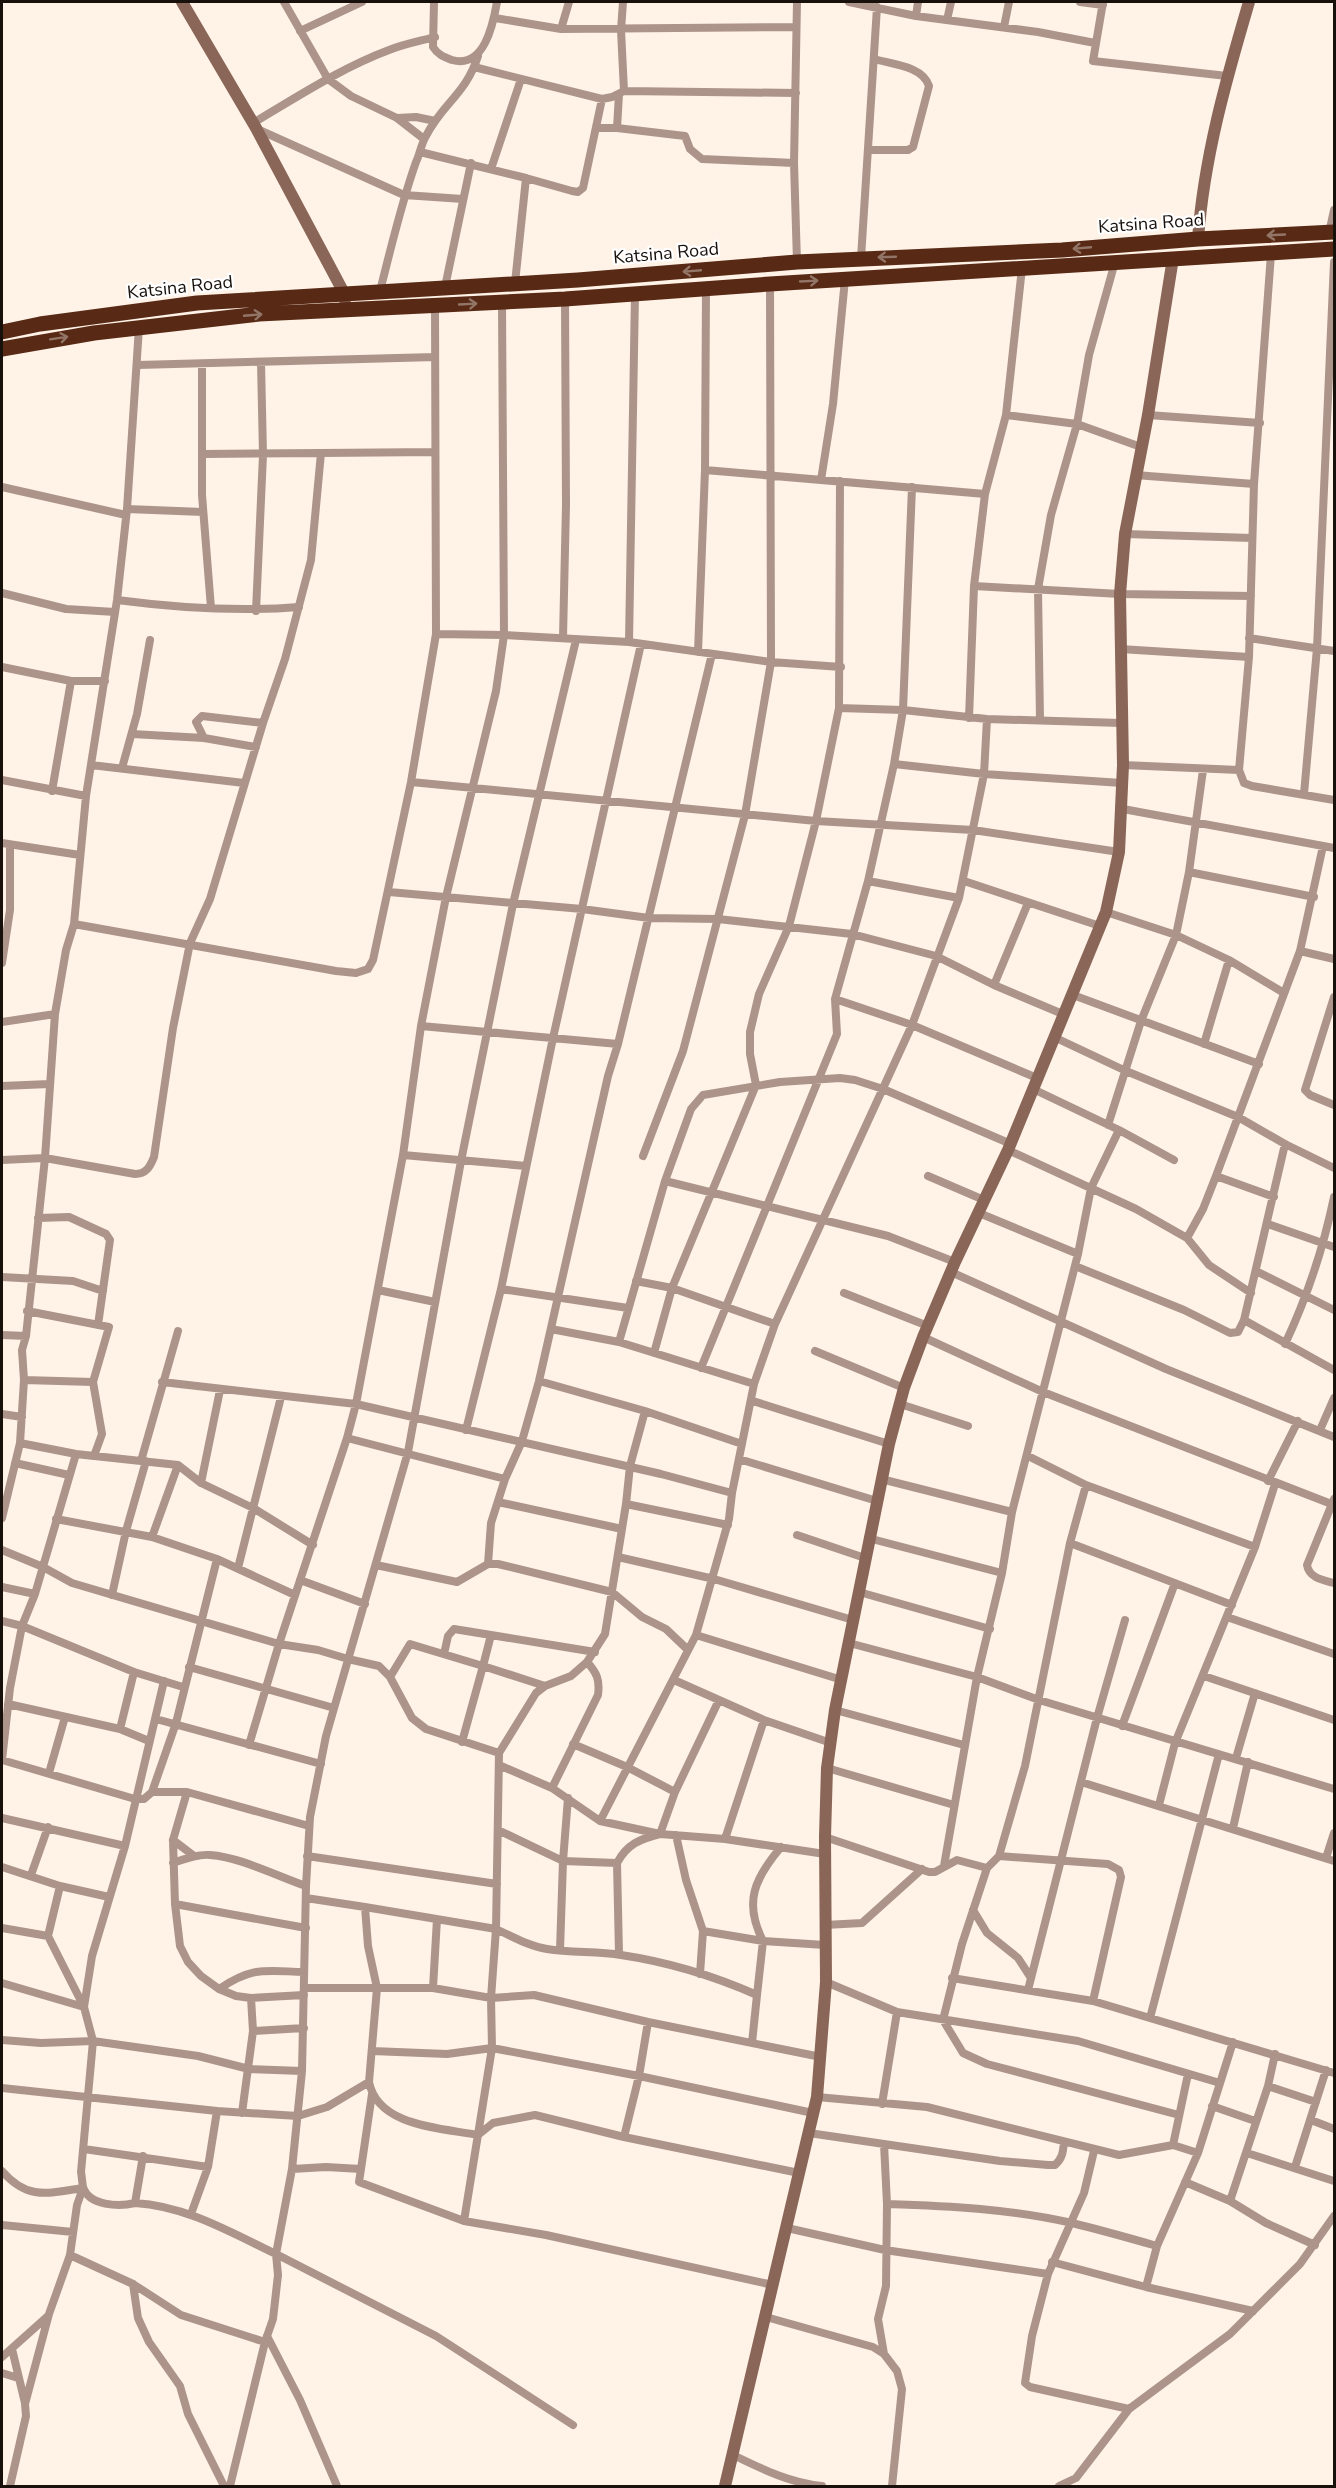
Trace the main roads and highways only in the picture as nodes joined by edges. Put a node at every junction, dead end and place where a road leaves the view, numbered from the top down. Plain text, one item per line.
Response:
1 (1332, 232) edge
2 (1158, 241) junction
3 (1335, 249) edge
4 (1165, 259) junction
5 (2, 332) edge
6 (2, 349) edge

1 -> 2 highway, Katsina Road
2 - 4 highway
2 -> 5 highway, Katsina Road
3 - 4 highway
6 -> 4 highway

